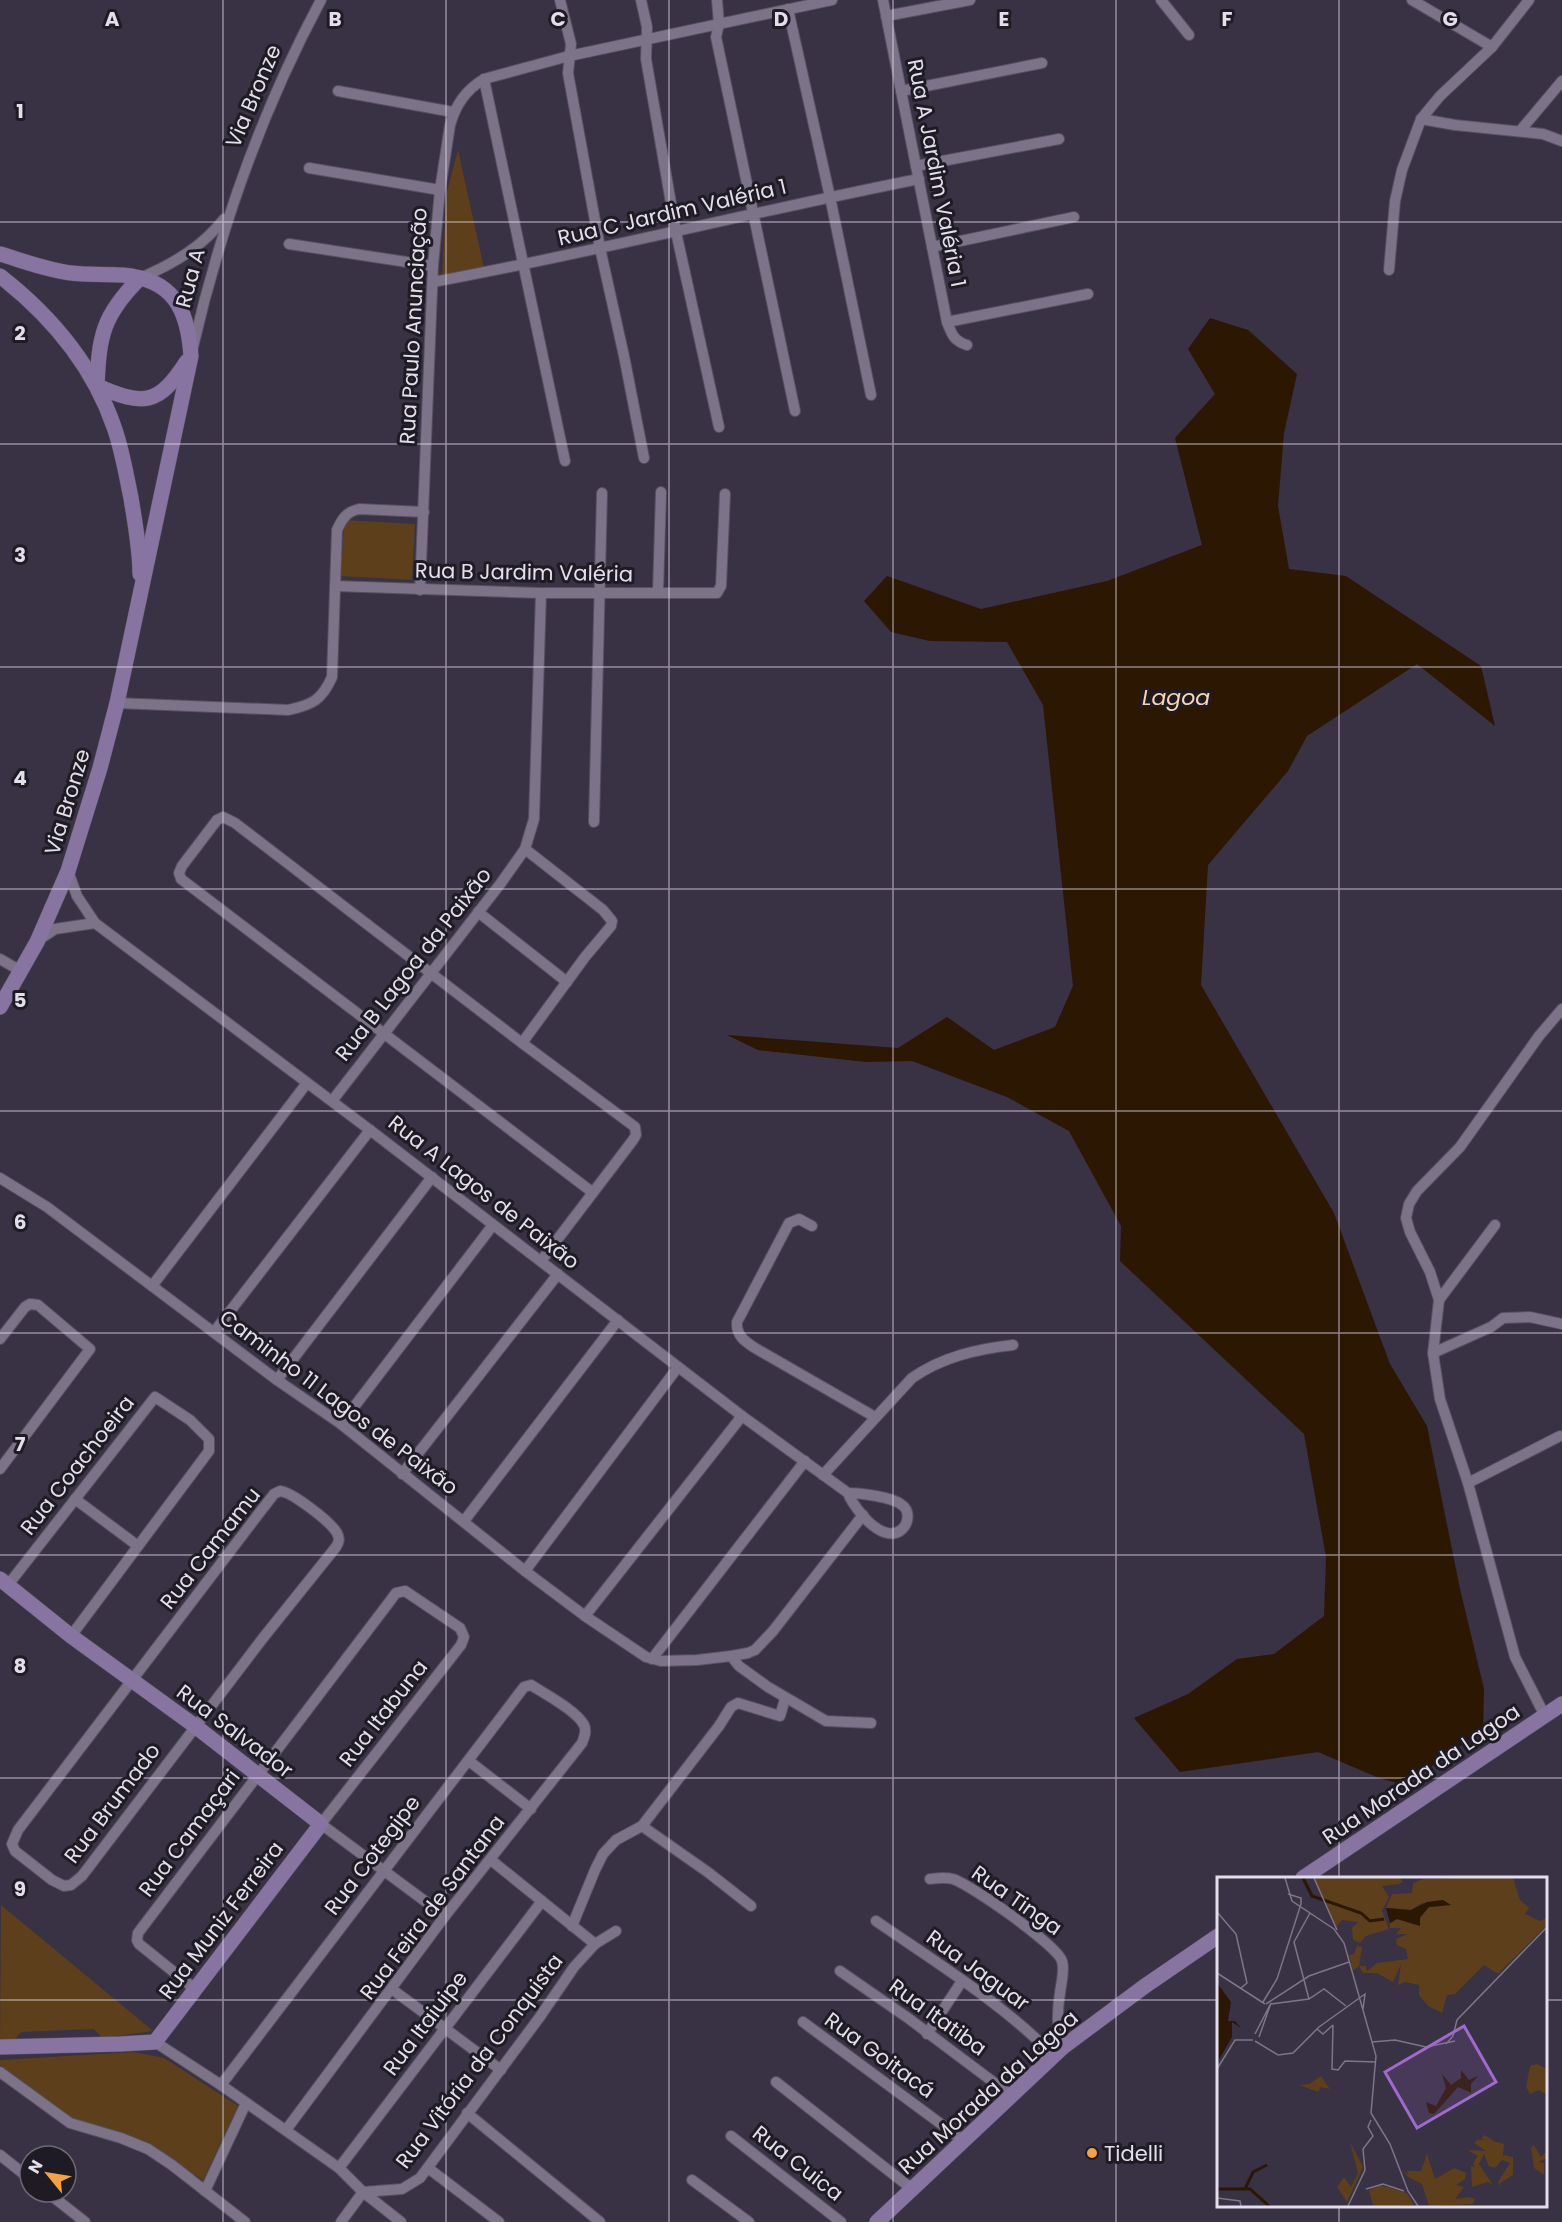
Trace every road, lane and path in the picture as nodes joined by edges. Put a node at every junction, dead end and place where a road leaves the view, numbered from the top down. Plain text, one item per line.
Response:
1 (321, 0) edge
2 (560, 0) edge
3 (641, 0) edge
4 (717, 0) edge
5 (832, 0) edge
6 (883, 0) edge
7 (970, 0) edge
8 (1161, 0) edge
9 (1413, 0) edge
10 (1529, 0) edge
11 (795, 5) edge
12 (886, 16) junction
13 (719, 24) junction
14 (1189, 35) dead end
15 (647, 39) junction
16 (1492, 47) junction
17 (569, 56) junction
18 (1042, 63) dead end
19 (484, 79) junction
20 (1562, 81) edge
21 (338, 91) dead end
22 (901, 92) junction
23 (453, 112) junction
24 (1421, 119) junction
25 (1520, 131) junction
26 (1059, 139) dead end
27 (1562, 141) edge
28 (916, 166) junction
29 (309, 168) dead end
30 (919, 179) junction
31 (440, 190) junction
32 (830, 197) junction
33 (230, 211) junction
34 (753, 214) junction
35 (1074, 217) dead end
36 (676, 232) junction
37 (289, 244) dead end
38 (932, 247) junction
39 (600, 248) junction
40 (0, 254) edge
41 (525, 265) junction
42 (433, 266) junction
43 (1389, 270) dead end
44 (0, 276) edge
45 (140, 278) junction
46 (433, 282) junction
47 (1088, 294) dead end
48 (947, 322) junction
49 (967, 345) dead end
50 (190, 356) junction
51 (97, 386) junction
52 (870, 395) dead end
53 (795, 411) dead end
54 (719, 427) dead end
55 (644, 458) dead end
56 (565, 461) dead end
57 (661, 492) dead end
58 (602, 493) dead end
59 (724, 494) dead end
60 (424, 512) junction
61 (334, 586) junction
62 (420, 590) junction
63 (541, 593) junction
64 (599, 593) junction
65 (658, 593) junction
66 (140, 598) junction
67 (117, 703) junction
68 (594, 822) dead end
69 (525, 849) junction
70 (68, 871) junction
71 (478, 912) junction
72 (95, 923) junction
73 (37, 942) junction
74 (0, 959) edge
75 (21, 971) junction
76 (430, 974) junction
77 (567, 982) junction
78 (2, 997) edge
79 (1562, 1008) edge
80 (383, 1034) junction
81 (522, 1044) junction
82 (307, 1083) junction
83 (332, 1101) junction
84 (370, 1130) junction
85 (432, 1177) junction
86 (0, 1178) edge
87 (592, 1192) junction
88 (493, 1225) junction
89 (1495, 1225) dead end
90 (812, 1226) dead end
91 (541, 1261) junction
92 (558, 1274) junction
93 (152, 1286) junction
94 (1439, 1300) junction
95 (618, 1320) junction
96 (1562, 1324) edge
97 (214, 1332) junction
98 (0, 1339) edge
99 (1013, 1345) dead end
100 (1433, 1353) junction
101 (678, 1366) junction
102 (277, 1380) junction
103 (742, 1416) junction
104 (875, 1417) junction
105 (341, 1424) junction
106 (1560, 1436) dead end
107 (805, 1461) junction
108 (0, 1469) edge
109 (402, 1474) junction
110 (824, 1475) junction
111 (1468, 1483) junction
112 (848, 1493) junction
113 (75, 1499) junction
114 (862, 1515) junction
115 (464, 1521) junction
116 (138, 1546) junction
117 (525, 1571) junction
118 (4, 1582) edge
119 (585, 1616) junction
120 (456, 1625) joint
121 (71, 1636) junction
122 (731, 1656) junction
123 (652, 1659) junction
124 (133, 1680) junction
125 (785, 1699) junction
126 (1562, 1704) edge
127 (565, 1708) joint
128 (1545, 1716) junction
129 (871, 1723) dead end
130 (195, 1726) junction
131 (469, 1761) junction
132 (257, 1774) junction
133 (531, 1809) junction
134 (321, 1824) junction
135 (642, 1826) junction
136 (491, 1860) junction
137 (386, 1871) junction
138 (1304, 1877) edge
139 (930, 1879) dead end
140 (542, 1901) junction
141 (751, 1906) dead end
142 (446, 1916) junction
143 (876, 1921) dead end
144 (572, 1926) junction
145 (616, 1931) dead end
146 (1217, 1937) edge
147 (595, 1944) junction
148 (840, 1971) dead end
149 (962, 1981) junction
150 (195, 1989) junction
151 (393, 1990) junction
152 (803, 2022) dead end
153 (445, 2028) junction
154 (927, 2034) junction
155 (154, 2042) junction
156 (0, 2047) edge
157 (1059, 2051) junction
158 (501, 2070) junction
159 (0, 2072) edge
160 (776, 2082) dead end
161 (221, 2085) junction
162 (1012, 2096) junction
163 (246, 2103) junction
164 (467, 2114) junction
165 (286, 2130) junction
166 (731, 2136) dead end
167 (964, 2141) junction
168 (0, 2155) edge
169 (339, 2168) junction
170 (428, 2168) junction
171 (18, 2169) edge
172 (692, 2180) dead end
173 (912, 2189) junction
174 (205, 2191) junction
175 (363, 2192) junction
176 (61, 2204) edge
177 (79, 2220) edge
178 (245, 2222) edge
179 (341, 2222) edge
180 (401, 2222) edge
181 (499, 2222) edge
182 (600, 2222) edge
183 (749, 2222) edge
184 (841, 2222) edge
185 (877, 2222) edge

1 - 33 street, Via Bronze
2 - 17 street
3 - 15 street
4 - 13 street
5 - 11 street
6 - 12 street, Rua A Jardim Valéria 1
7 - 12 street
8 - 14 street
9 - 16 street
10 - 16 street
11 - 13 street
11 - 32 street
12 - 22 street, Rua A Jardim Valéria 1
13 - 15 street
13 - 34 street
15 - 17 street
15 - 36 street
16 - 24 street
17 - 19 street
17 - 39 street
18 - 22 street
19 - 23 street, Rua Paulo Anunciação
19 - 41 street
20 - 25 street
21 - 23 street
22 - 28 street, Rua A Jardim Valéria 1
23 - 31 street, Rua Paulo Anunciação
24 - 25 street
24 - 43 street
25 - 27 street
26 - 28 street
28 - 30 street, Rua A Jardim Valéria 1
29 - 31 street
30 - 32 street, Rua C Jardim Valéria 1
30 - 38 street, Rua A Jardim Valéria 1
31 - 42 street, Rua Paulo Anunciação
32 - 34 street, Rua C Jardim Valéria 1
32 - 52 street
33 - 45 street
33 - 50 street, Rua A
34 - 36 street, Rua C Jardim Valéria 1
34 - 53 street
35 - 38 street
36 - 39 street, Rua C Jardim Valéria 1
36 - 54 street
37 - 42 street
38 - 48 street, Rua A Jardim Valéria 1
39 - 41 street, Rua C Jardim Valéria 1
39 - 55 street
40 - 45 street
41 - 46 street, Rua C Jardim Valéria 1
41 - 56 street
42 - 46 street, Rua Paulo Anunciação
44 - 51 street
45 - 50 street
45 - 51 street
46 - 60 street, Rua Paulo Anunciação
47 - 48 street
48 - 49 street, Rua A Jardim Valéria 1
50 - 51 street
50 - 66 street
51 - 66 street
57 - 65 street
58 - 64 street
59 - 65 street, Rua B Jardim Valéria
60 - 61 street
60 - 62 street, Rua Paulo Anunciação
61 - 62 street, Rua B Jardim Valéria
61 - 67 street
62 - 63 street, Rua B Jardim Valéria
63 - 64 street, Rua B Jardim Valéria
63 - 69 street
64 - 65 street, Rua B Jardim Valéria
64 - 68 street
66 - 67 street, Via Bronze
67 - 70 street, Via Bronze
69 - 71 street, Rua B Lagoa da Paixão
69 - 77 street
70 - 72 street, Rua A Lagos de Paixão
70 - 73 street, Via Bronze
71 - 76 street, Rua B Lagoa da Paixão
71 - 77 street
72 - 73 street
72 - 82 street, Rua A Lagos de Paixão
73 - 75 street, Via Bronze
74 - 75 street
75 - 78 street, Via Bronze
76 - 80 street, Rua B Lagoa da Paixão
76 - 80 street
76 - 81 street
77 - 81 street
79 - 94 street
80 - 83 street, Rua B Lagoa da Paixão
80 - 87 street
81 - 87 street
82 - 83 street, Rua A Lagos de Paixão
82 - 93 street
83 - 84 street, Rua A Lagos de Paixão
84 - 85 street, Rua A Lagos de Paixão
84 - 97 street
85 - 88 street, Rua A Lagos de Paixão
85 - 102 street
86 - 93 street, Caminho 11 Lagos de Paixão
87 - 91 street
88 - 91 street, Rua A Lagos de Paixão
88 - 105 street
89 - 94 street
90 - 104 street
91 - 92 street, Rua A Lagos de Paixão
92 - 95 street, Rua A Lagos de Paixão
92 - 109 street
93 - 97 street, Caminho 11 Lagos de Paixão
94 - 100 street
95 - 101 street, Rua A Lagos de Paixão
95 - 115 street
96 - 100 street
97 - 102 street, Caminho 11 Lagos de Paixão
98 - 108 street
99 - 104 street
100 - 111 street
101 - 103 street, Rua A Lagos de Paixão
101 - 117 street
102 - 105 street, Caminho 11 Lagos de Paixão
103 - 107 street, Rua A Lagos de Paixão
103 - 119 street
104 - 110 street
105 - 109 street, Caminho 11 Lagos de Paixão
106 - 111 street
107 - 110 street, Rua A Lagos de Paixão
107 - 123 street
109 - 115 street, Caminho 11 Lagos de Paixão
110 - 112 street, Rua A Lagos de Paixão
111 - 128 street
112 - 114 street, Rua A Lagos de Paixão
112 - 114 street, Rua A Lagos de Paixão
113 - 116 street
113 - 116 street, Rua Coachoeira
113 - 118 street, Rua Coachoeira
114 - 122 street
115 - 117 street, Caminho 11 Lagos de Paixão
116 - 121 street
117 - 119 street, Caminho 11 Lagos de Paixão
118 - 121 street, Rua Salvador
119 - 123 street, Caminho 11 Lagos de Paixão
120 - 132 street, Rua Camaçari
120 - 134 street, Rua Itabuna
121 - 124 street, Rua Salvador
122 - 123 street
122 - 125 street
124 - 130 street, Rua Salvador
124 - 130 street, Rua Brumado
124 - 130 street, Rua Camamu
125 - 129 street
125 - 135 street
126 - 128 street, Rua Morada da Lagoa
127 - 131 street, Rua Cotegipe
127 - 133 street, Rua Feira de Santana
128 - 138 street, Rua Morada da Lagoa
130 - 132 street, Rua Salvador
131 - 133 street
131 - 137 street, Rua Cotegipe
132 - 134 street, Rua Salvador
132 - 150 street, Rua Camaçari
133 - 136 street, Rua Feira de Santana
134 - 137 street, Rua Salvador
134 - 150 street, Rua Muniz Ferreira
135 - 141 street
135 - 144 street
136 - 140 street
136 - 142 street, Rua Feira de Santana
137 - 142 street, Rua Salvador
137 - 161 street, Rua Cotegipe
139 - 157 street, Rua Tinga
140 - 144 street
140 - 153 street, Rua Itaiuipe
142 - 151 street, Rua Feira de Santana
143 - 149 street, Rua Jaguar
144 - 147 street
145 - 147 street, Rua Vitória da Conquista
146 - 157 street, Rua Morada da Lagoa
147 - 158 street, Rua Vitória da Conquista
148 - 154 street, Rua Itatiba
149 - 154 street
149 - 157 street, Rua Jaguar
150 - 155 street, Rua Muniz Ferreira
151 - 153 street
151 - 165 street, Rua Feira de Santana
152 - 167 street, Rua Goitacá
153 - 158 street
153 - 169 street, Rua Itaiuipe
154 - 162 street, Rua Itatiba
155 - 156 street
155 - 161 street
157 - 162 street, Rua Morada da Lagoa
158 - 164 street, Rua Vitória da Conquista
159 - 174 street
160 - 173 street
161 - 163 street
162 - 167 street, Rua Morada da Lagoa
163 - 165 street
163 - 174 street
164 - 170 street, Rua Vitória da Conquista
164 - 182 street
165 - 169 street
166 - 184 street, Rua Cuica
167 - 173 street, Rua Morada da Lagoa
168 - 171 street
169 - 175 street
170 - 175 street, Rua Vitória da Conquista
170 - 181 street
172 - 183 street
173 - 185 street, Rua Morada da Lagoa
174 - 178 street
175 - 179 street
175 - 180 street
176 - 177 street

